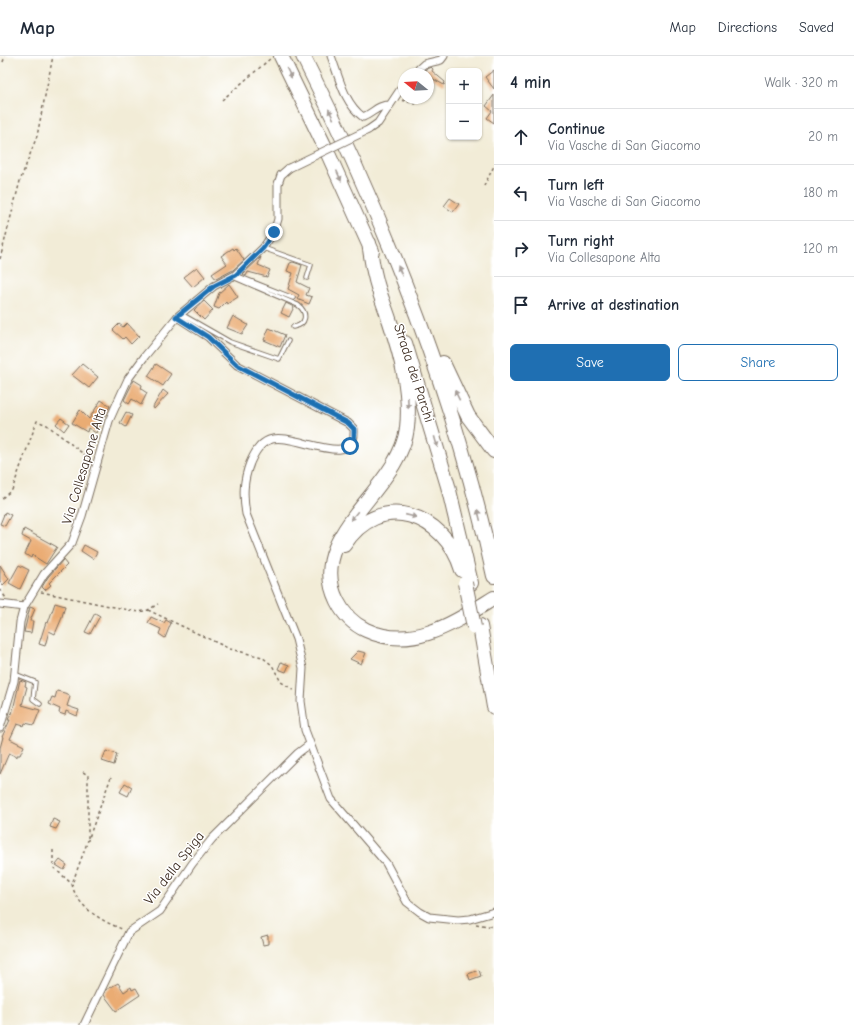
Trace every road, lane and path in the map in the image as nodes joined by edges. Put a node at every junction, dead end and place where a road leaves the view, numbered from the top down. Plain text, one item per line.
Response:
1 (5, 56) edge
2 (53, 56) edge
3 (274, 56) edge
4 (281, 56) edge
5 (302, 56) edge
6 (331, 56) edge
7 (444, 56) edge
8 (3, 62) dead end
9 (420, 68) edge
10 (398, 93) edge
11 (395, 97) junction
12 (398, 98) edge
13 (222, 100) dead end
14 (389, 105) junction
15 (494, 166) edge
16 (484, 186) dead end
17 (369, 243) junction
18 (263, 248) junction
19 (0, 259) edge
20 (234, 276) junction
21 (307, 278) dead end
22 (409, 293) junction
23 (293, 298) dead end
24 (178, 315) junction
25 (293, 327) dead end
26 (288, 341) dead end
27 (494, 450) edge
28 (97, 465) junction
29 (2, 498) dead end
30 (493, 571) edge
31 (468, 583) junction
32 (33, 590) junction
33 (494, 590) edge
34 (494, 598) edge
35 (0, 604) edge
36 (158, 604) dead end
37 (24, 607) junction
38 (148, 610) junction
39 (15, 674) junction
40 (301, 701) junction
41 (40, 704) dead end
42 (494, 707) edge
43 (0, 728) edge
44 (310, 744) junction
45 (83, 772) dead end
46 (111, 777) dead end
47 (88, 840) junction
48 (53, 850) dead end
49 (72, 884) junction
50 (494, 912) edge
51 (470, 919) junction
52 (494, 927) edge
53 (129, 932) junction
54 (84, 1025) edge

1 - 8 path
2 - 19 path
3 - 13 path
4 -> 17 highway, Strada dei Parchi
22 -> 5 highway, Strada dei Parchi
6 - 14 street
7 - 9 street
10 - 11 street, Via Collesapone Alta
11 - 12 path
11 - 14 street, Via Collesapone Alta
14 - 18 street, Via Collesapone Alta, bridge
15 - 16 path
17 -> 31 highway, Strada dei Parchi
17 -> 34 highway
18 - 20 street, Via Collesapone Alta
18 - 21 lane
20 - 23 lane
20 - 24 street, Via Collesapone Alta
20 - 25 lane
27 -> 22 highway
30 -> 22 highway, Strada dei Parchi
24 - 26 lane
24 - 28 street, Via Collesapone Alta
24 - 40 street
28 - 29 path
28 - 32 street, Via Collesapone Alta
33 -> 31 highway
31 - 42 highway, Strada dei Parchi
32 - 37 street, Via Collesapone Alta
32 - 38 path
35 - 37 street
36 - 38 path
37 - 39 street, Via Collesapone Alta
38 - 40 path
39 - 41 lane
39 - 43 street, Via Collesapone Alta
40 - 44 street
44 - 51 street
44 - 53 street, Via della Spiga
45 - 47 path
46 - 47 path
47 - 49 path
48 - 49 path
49 - 53 path
50 - 51 street
51 - 52 path
53 - 54 street, Via della Spiga

